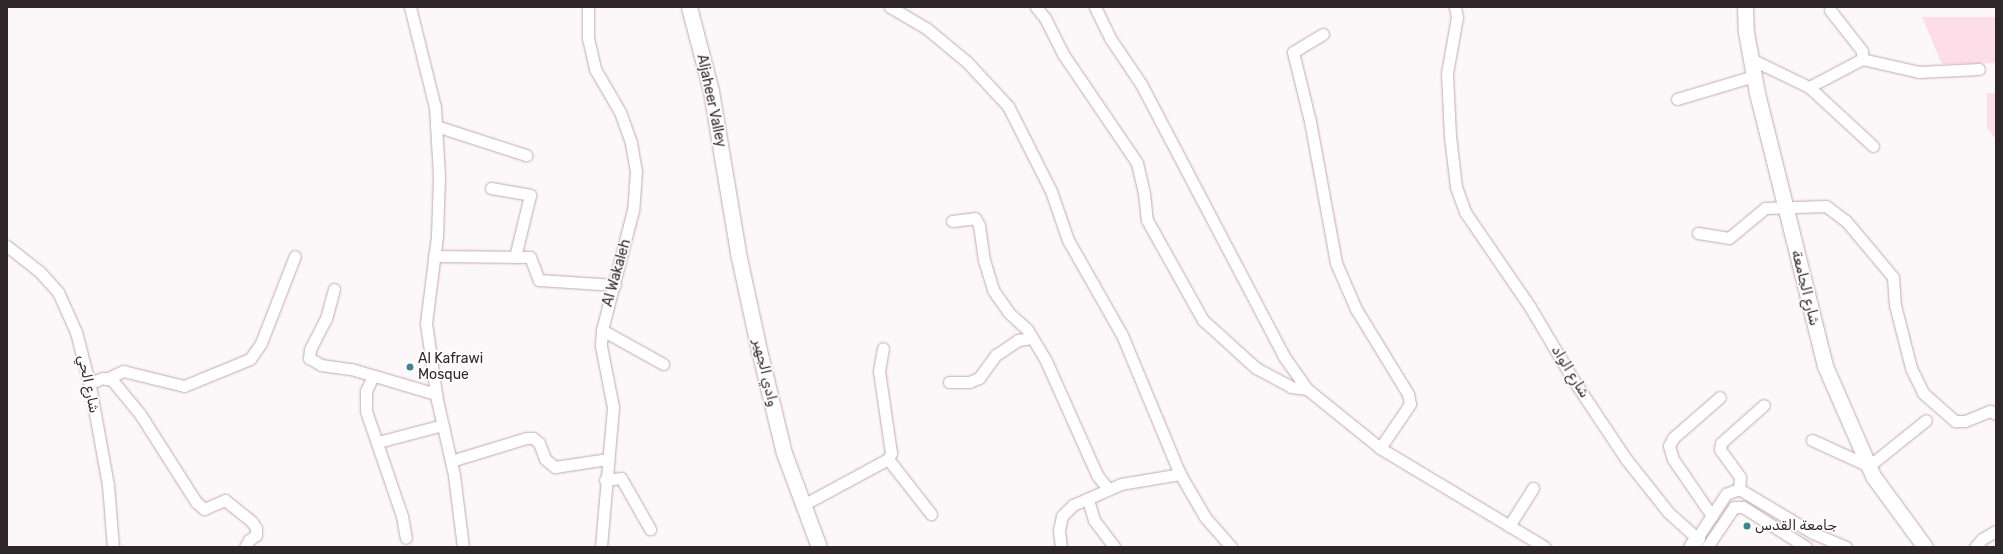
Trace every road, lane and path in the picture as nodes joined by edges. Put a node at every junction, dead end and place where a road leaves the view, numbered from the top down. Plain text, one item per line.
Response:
1 (410, 7) edge
2 (588, 7) edge
3 (689, 7) edge
4 (890, 7) edge
5 (1036, 7) edge
6 (1095, 7) edge
7 (1455, 7) edge
8 (1745, 7) edge
9 (1830, 10) dead end
10 (1323, 34) dead end
11 (1862, 59) junction
12 (1751, 60) junction
13 (1979, 69) dead end
14 (1754, 76) junction
15 (1809, 87) junction
16 (1677, 99) dead end
17 (436, 126) junction
18 (1873, 146) dead end
19 (526, 155) dead end
20 (491, 188) dead end
21 (730, 195) joint
22 (1784, 207) junction
23 (952, 221) dead end
24 (1698, 233) dead end
25 (7, 246) edge
26 (295, 256) dead end
27 (434, 256) junction
28 (515, 257) junction
29 (615, 285) junction
30 (334, 289) dead end
31 (602, 330) junction
32 (1032, 338) junction
33 (883, 348) dead end
34 (663, 364) dead end
35 (373, 376) junction
36 (106, 379) junction
37 (949, 382) dead end
38 (90, 383) junction
39 (1307, 389) junction
40 (436, 394) junction
41 (1720, 397) dead end
42 (1764, 405) dead end
43 (1996, 414) edge
44 (1926, 420) dead end
45 (443, 426) junction
46 (1812, 440) dead end
47 (378, 442) junction
48 (1380, 448) junction
49 (608, 459) junction
50 (888, 459) junction
51 (451, 461) junction
52 (1869, 466) junction
53 (1180, 474) junction
54 (605, 480) junction
55 (1533, 488) dead end
56 (1108, 489) junction
57 (1739, 489) junction
58 (1088, 500) junction
59 (803, 505) junction
60 (931, 514) dead end
61 (1712, 516) junction
62 (1509, 526) junction
63 (650, 529) dead end
64 (1996, 531) edge
65 (406, 538) dead end
66 (1698, 544) edge
67 (113, 547) edge
68 (245, 547) edge
69 (463, 547) edge
70 (601, 547) edge
71 (819, 547) edge
72 (1061, 547) edge
73 (1114, 547) edge
74 (1231, 547) edge
75 (1545, 547) edge
76 (1806, 547) edge
77 (1846, 547) edge
78 (1925, 547) edge
79 (1975, 547) edge

1 - 17 street
2 - 29 street, Al Wakaleh
3 - 21 main road, Aljaheer Valley
4 - 53 street
5 - 39 street
6 - 39 street
7 - 66 street, شارع الواد
8 - 12 main road, شارع الجامعة
9 - 11 street
10 - 48 street
11 - 13 street
11 - 15 street
12 - 14 main road, شارع الجامعة
12 - 15 street
14 - 16 street
14 - 22 main road, شارع الجامعة
15 - 18 street
17 - 19 street
17 - 27 street
20 - 28 street
21 - 59 main road, وادي الجهير
22 - 24 street
22 - 43 street
22 - 52 main road, شارع الجامعة
23 - 32 street
25 - 38 street, شارع الحي
26 - 36 street
27 - 28 street
27 - 40 street
28 - 29 street
29 - 31 street, Al Wakaleh
30 - 35 street
31 - 34 street
31 - 49 street, Al Wakaleh
32 - 37 street
32 - 56 street
33 - 50 street
35 - 40 street
35 - 47 street
36 - 38 street
36 - 68 street
38 - 67 street, شارع الحي
39 - 48 street
40 - 45 street
41 - 61 street
42 - 57 street
44 - 52 street
45 - 47 street
45 - 51 street
46 - 52 street
47 - 65 street
48 - 62 street
49 - 51 street
49 - 54 street, Al Wakaleh
50 - 59 street
50 - 60 street
51 - 69 street
52 - 78 main road, شارع الجامعة
53 - 56 street
53 - 74 street
54 - 63 street
54 - 70 street, Al Wakaleh
55 - 62 street
56 - 58 street
57 - 61 street
57 - 77 street
58 - 72 street
58 - 73 street
59 - 71 main road, وادي الجهير
61 - 66 street
62 - 75 street
64 - 79 street
66 - 76 street

